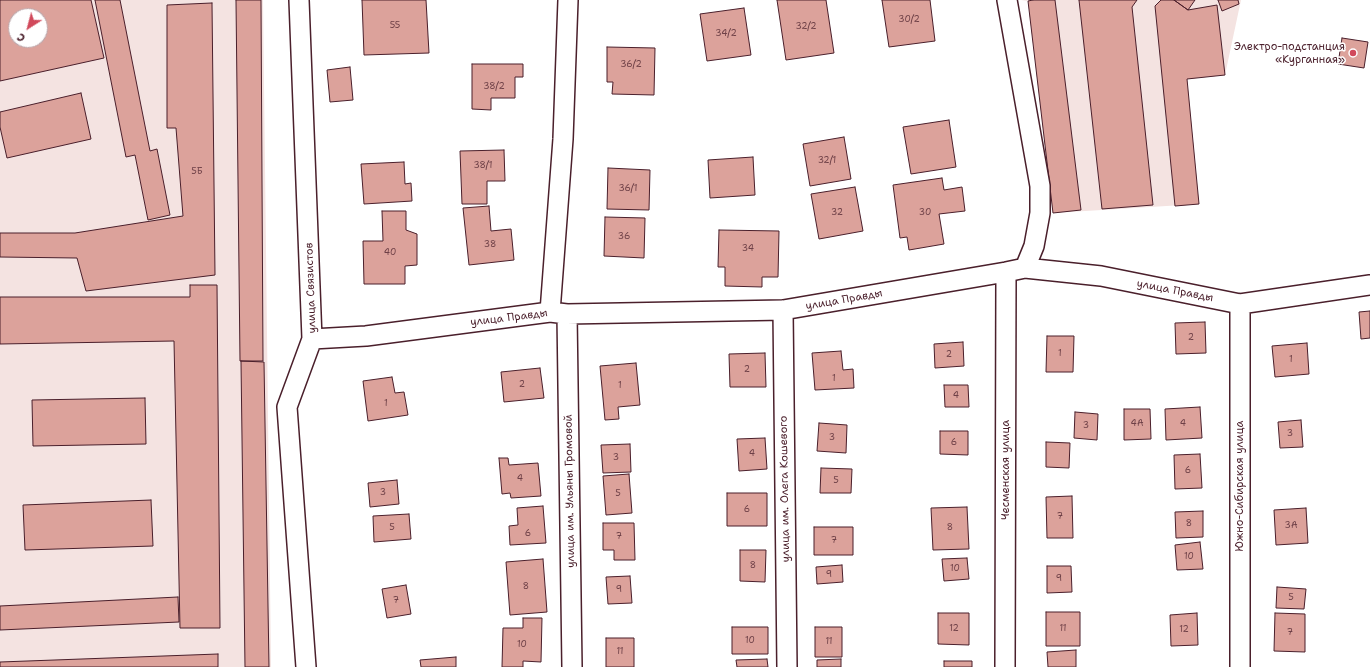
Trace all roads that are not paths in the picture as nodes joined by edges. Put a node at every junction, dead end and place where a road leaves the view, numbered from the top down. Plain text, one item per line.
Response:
1 (299, 0) edge
2 (568, 0) edge
3 (1007, 0) edge
4 (1025, 268) junction
5 (1006, 272) junction
6 (1370, 285) edge
7 (1240, 304) junction
8 (783, 310) junction
9 (559, 314) junction
10 (312, 339) junction
11 (306, 667) edge
12 (572, 667) edge
13 (787, 667) edge
14 (1005, 667) edge
15 (1240, 667) edge

1 - 10 street, улица Связистов
2 - 9 street, улица им. Ульяны Громовой
3 - 4 street
4 - 5 street, улица Правды
4 - 7 street, улица Правды
5 - 8 street, улица Правды
5 - 14 street, Чесменская улица
6 - 7 street, улица Правды
7 - 15 street, Южно-Сибирская улица
8 - 9 street, улица Правды
8 - 13 street, улица им. Олега Кошевого
9 - 10 street, улица Правды
9 - 12 street, улица им. Ульяны Громовой
10 - 11 street, улица Связистов

